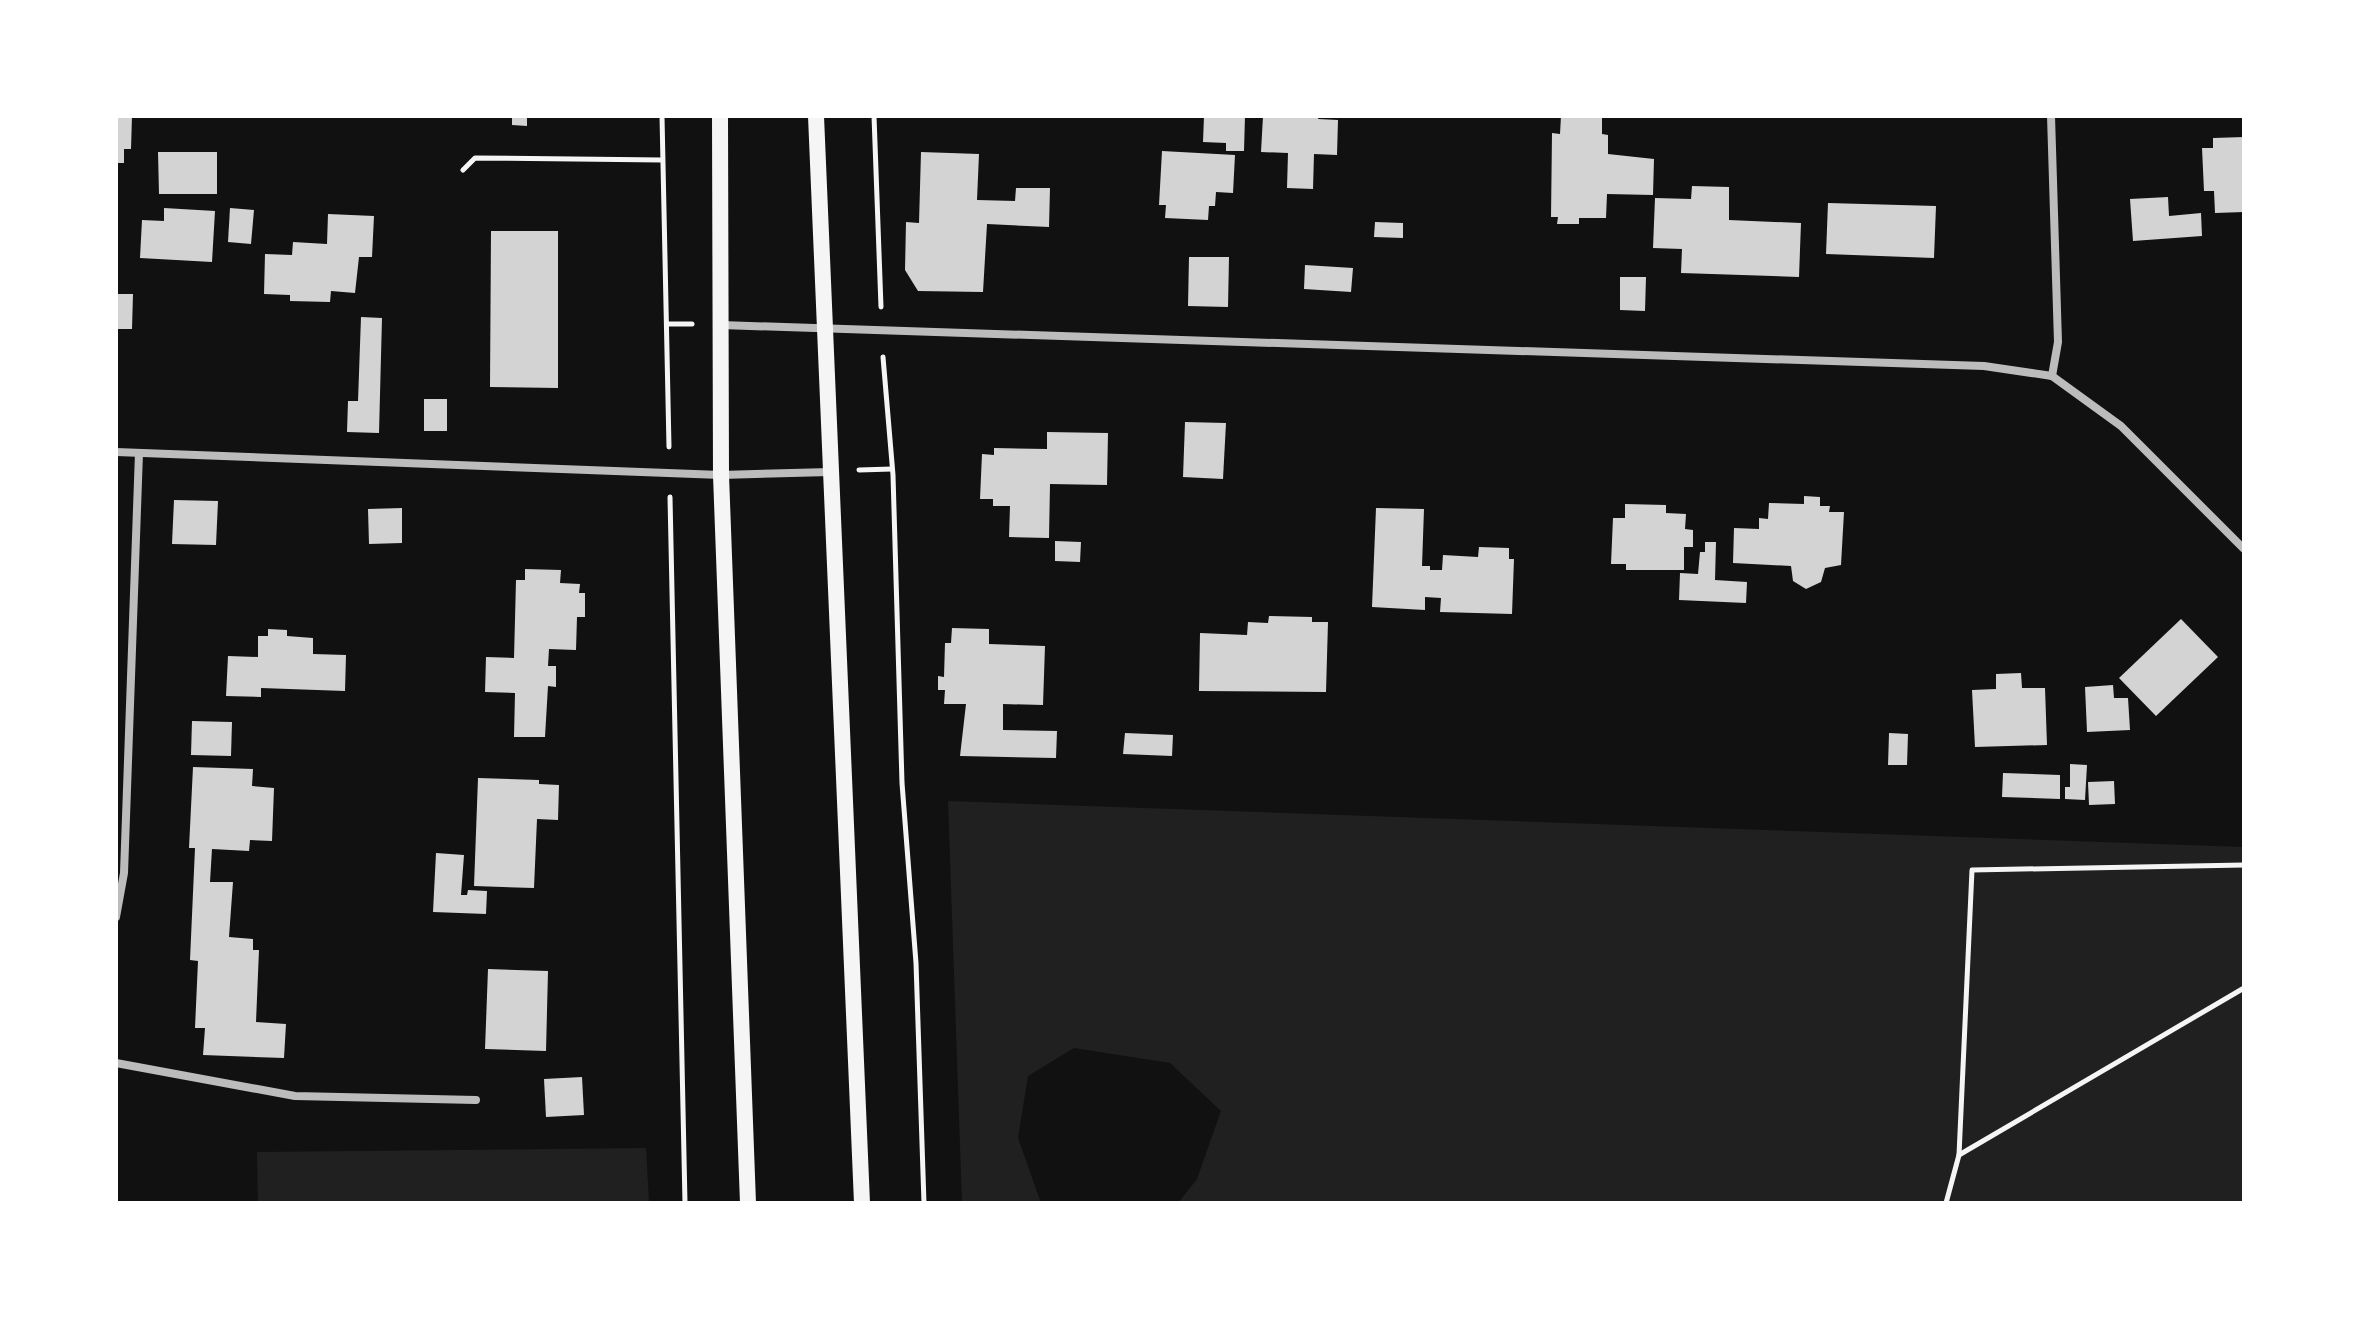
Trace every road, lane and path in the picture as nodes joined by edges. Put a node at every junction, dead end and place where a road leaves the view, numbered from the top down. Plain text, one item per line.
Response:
1 (662, 116) edge
2 (720, 116) edge
3 (816, 116) edge
4 (874, 116) edge
5 (2051, 116) edge
6 (662, 160) junction
7 (463, 170) dead end
8 (881, 302) dead end
9 (721, 325) junction
10 (824, 326) junction
11 (2052, 376) junction
12 (884, 378) dead end
13 (116, 452) edge
14 (139, 453) junction
15 (830, 472) junction
16 (669, 473) junction
17 (721, 475) junction
18 (2244, 549) edge
19 (2244, 865) edge
20 (116, 917) edge
21 (2244, 988) edge
22 (116, 1063) edge
23 (476, 1100) dead end
24 (1959, 1155) junction
25 (685, 1203) edge
26 (748, 1203) edge
27 (862, 1203) edge
28 (924, 1203) edge
29 (1946, 1203) edge

1 - 6 path
2 - 9 main road
3 - 10 main road
4 - 8 path
5 - 11 street
6 - 7 path
6 - 16 path
9 - 10 street
9 - 17 main road
10 - 11 street
10 - 15 main road
11 - 18 street
12 - 28 path
13 - 14 street
14 - 16 street
14 - 20 street
15 - 17 street
15 - 27 main road
16 - 17 street
16 - 25 path
17 - 26 main road
19 - 24 path
21 - 24 path
22 - 23 street
24 - 29 path

